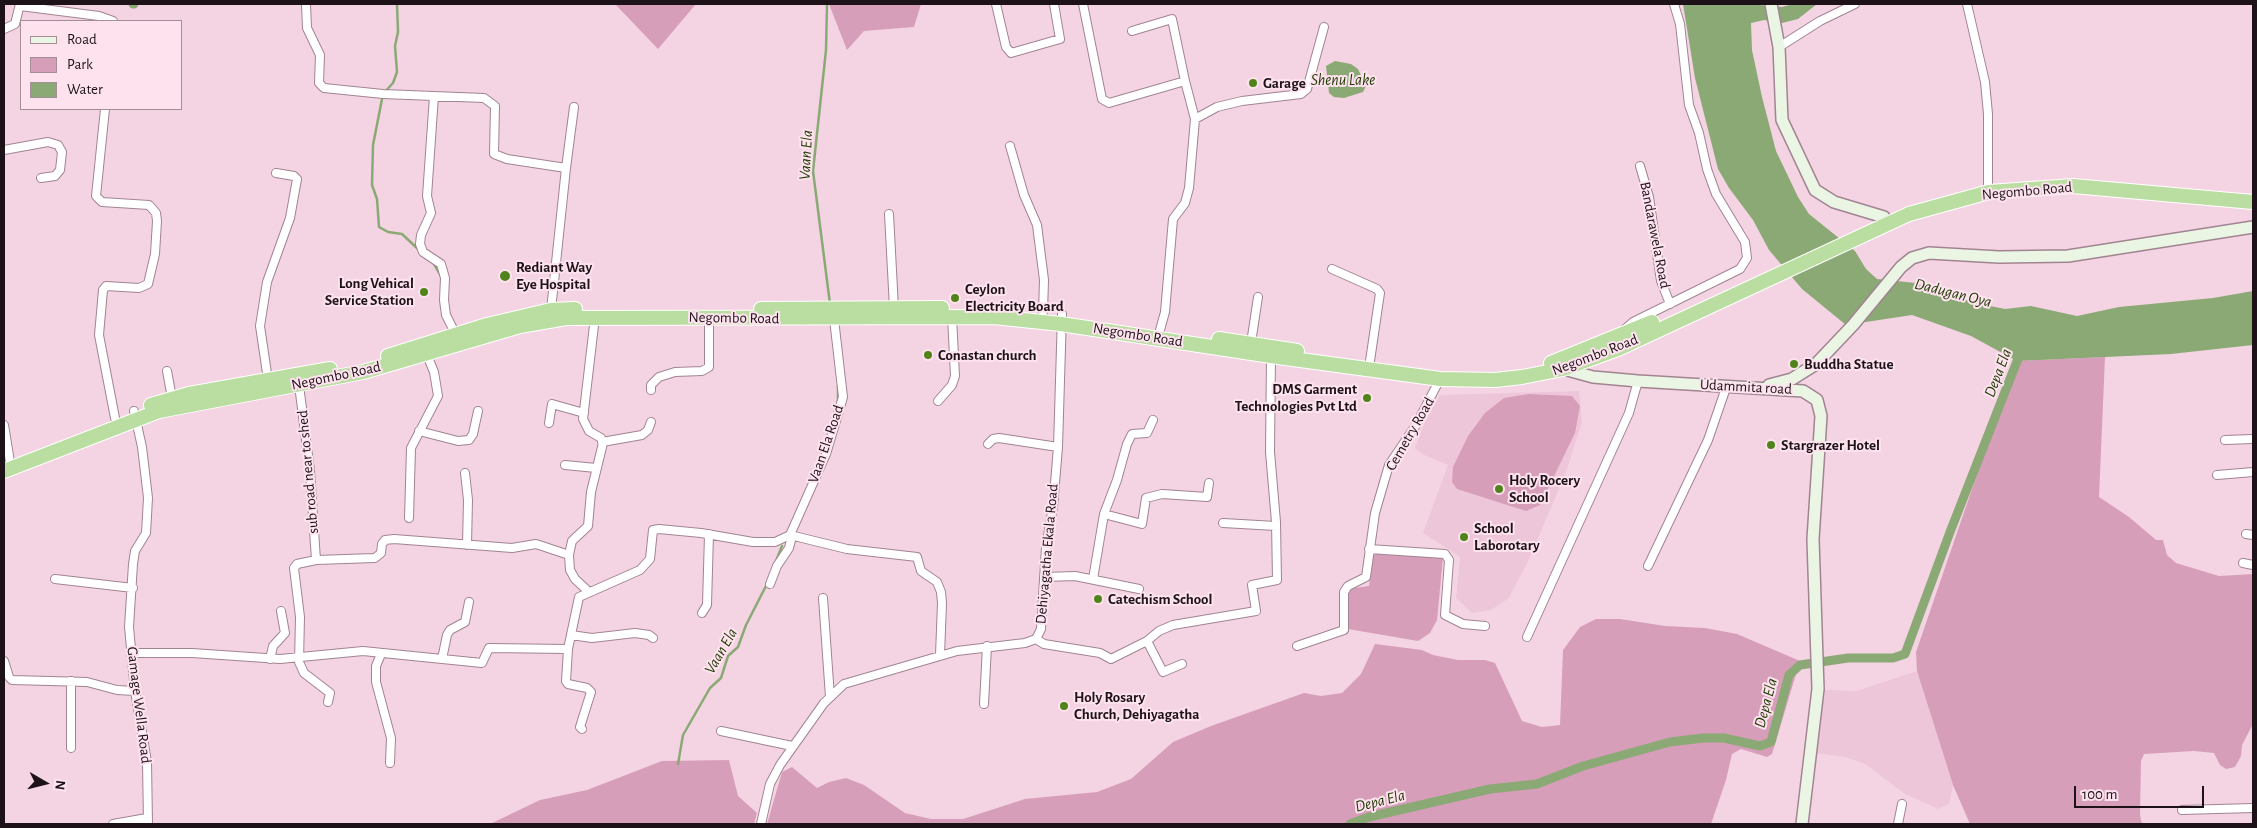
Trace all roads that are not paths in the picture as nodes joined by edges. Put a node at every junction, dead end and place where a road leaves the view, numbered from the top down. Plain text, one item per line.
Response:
1 (306, 4) edge
2 (996, 4) edge
3 (1054, 4) edge
4 (1083, 4) edge
5 (1674, 4) edge
6 (1771, 4) edge
7 (1855, 4) edge
8 (1967, 4) edge
9 (20, 5) edge
10 (110, 20) edge
11 (1324, 27) dead end
12 (4, 28) edge
13 (1132, 31) dead end
14 (1779, 47) junction
15 (1186, 81) junction
16 (434, 96) junction
17 (574, 107) dead end
18 (104, 110) edge
19 (1195, 119) junction
20 (1010, 146) dead end
21 (4, 150) edge
22 (1640, 166) dead end
23 (566, 168) junction
24 (276, 173) dead end
25 (41, 178) dead end
26 (1988, 184) junction
27 (2253, 195) edge
28 (2253, 202) edge
29 (889, 214) dead end
30 (1884, 217) junction
31 (2253, 227) edge
32 (1862, 231) junction
33 (1332, 269) dead end
34 (1768, 275) junction
35 (1258, 297) dead end
36 (1670, 304) junction
37 (894, 308) junction
38 (551, 310) junction
39 (1043, 312) junction
40 (596, 317) junction
41 (952, 317) junction
42 (709, 318) junction
43 (834, 318) junction
44 (1061, 319) junction
45 (1160, 330) junction
46 (456, 335) junction
47 (1612, 340) junction
48 (1251, 343) junction
49 (427, 355) junction
50 (1271, 356) junction
51 (1370, 361) junction
52 (1549, 364) junction
53 (1563, 369) junction
54 (167, 371) dead end
55 (1440, 378) junction
56 (268, 380) junction
57 (1638, 381) junction
58 (299, 385) junction
59 (1727, 385) junction
60 (1758, 388) junction
61 (651, 390) dead end
62 (172, 398) junction
63 (938, 401) dead end
64 (478, 411) dead end
65 (584, 413) junction
66 (135, 416) junction
67 (115, 418) junction
68 (1153, 420) dead end
69 (651, 422) dead end
70 (549, 423) dead end
71 (4, 425) edge
72 (419, 431) junction
73 (2253, 439) edge
74 (2225, 440) dead end
75 (602, 442) junction
76 (988, 444) dead end
77 (1058, 447) junction
78 (7, 465) edge
79 (565, 465) dead end
80 (596, 468) junction
81 (2253, 472) edge
82 (465, 473) dead end
83 (2217, 475) dead end
84 (1209, 482) dead end
85 (1104, 514) junction
86 (409, 518) dead end
87 (1223, 523) dead end
88 (1276, 526) junction
89 (709, 534) junction
90 (791, 536) junction
91 (467, 545) junction
92 (1369, 549) junction
93 (569, 555) junction
94 (316, 560) junction
95 (2243, 563) dead end
96 (2253, 565) edge
97 (1648, 566) dead end
98 (1044, 578) junction
99 (56, 579) dead end
100 (1093, 579) junction
101 (770, 584) dead end
102 (133, 588) junction
103 (1138, 589) dead end
104 (589, 592) junction
105 (823, 598) dead end
106 (469, 602) dead end
107 (281, 611) dead end
108 (702, 613) dead end
109 (1485, 626) dead end
110 (570, 635) junction
111 (1527, 637) dead end
112 (653, 638) dead end
113 (1036, 639) junction
114 (1147, 641) junction
115 (986, 646) junction
116 (1297, 646) dead end
117 (568, 649) junction
118 (132, 653) junction
119 (380, 654) junction
120 (940, 655) junction
121 (299, 656) junction
122 (270, 659) junction
123 (442, 659) junction
124 (4, 661) edge
125 (1182, 664) dead end
126 (71, 681) junction
127 (135, 691) junction
128 (830, 697) junction
129 (328, 702) dead end
130 (984, 704) dead end
131 (582, 729) dead end
132 (721, 731) dead end
133 (792, 746) junction
134 (71, 748) dead end
135 (390, 763) dead end
136 (1902, 804) dead end
137 (2253, 808) edge
138 (2182, 810) dead end
139 (148, 821) edge
140 (113, 824) edge
141 (761, 824) edge
142 (1802, 824) edge
143 (1898, 824) edge

1 - 16 street
2 - 3 street
4 - 15 street
5 - 36 street
6 - 14 street
7 - 14 street
8 - 26 street
9 - 10 street
9 - 12 street
11 - 19 street
13 - 15 street
14 - 30 street
15 - 19 street
16 - 23 street
16 - 46 street
17 - 23 street
18 - 67 street
19 - 45 street
20 - 39 street
21 - 25 street
22 - 36 street, Bandarawela Road
23 - 38 street
24 - 56 street
26 - 27 highway, Negombo Road
26 - 30 highway, Negombo Road
28 - 32 highway, Negombo Road
29 - 37 street
30 - 32 highway, Negombo Road
31 - 60 street
32 - 34 highway, Negombo Road
33 - 51 street
34 - 47 highway, Negombo Road
34 - 53 highway, Negombo Road
35 - 48 street
36 - 47 street
37 - 38 highway, Negombo Road
37 - 39 highway, Negombo Road
38 - 46 highway, Negombo Road
39 - 44 highway, Negombo Road
40 - 42 highway, Negombo Road
40 - 49 highway, Negombo Road
40 - 65 street
41 - 43 highway, Negombo Road
41 - 44 highway, Negombo Road
41 - 63 street
42 - 43 highway, Negombo Road
42 - 61 street
43 - 90 street, Vaan Ela Road
44 - 45 highway, Negombo Road
44 - 50 highway, Negombo Road
44 - 77 street, Dehiyagatha Ekala Road
45 - 48 highway, Negombo Road
46 - 56 highway, Negombo Road
47 - 52 highway, Negombo Road
48 - 51 highway, Negombo Road
49 - 58 highway, Negombo Road
49 - 72 street
50 - 55 highway, Negombo Road
50 - 88 street
51 - 52 highway, Negombo Road
52 - 53 street, Udammita road
53 - 55 highway, Negombo Road
53 - 57 street, Udammita road
54 - 62 street
55 - 92 street, Cemetry Road
56 - 62 highway, Negombo Road
57 - 59 street, Udammita road
57 - 111 street
58 - 66 highway, Negombo Road
58 - 94 street, sub road near to shed
59 - 60 street, Udammita road
59 - 97 street
60 - 142 street, Udammita road
62 - 66 highway, Negombo Road
64 - 72 street
65 - 70 street
65 - 75 street
66 - 67 highway, Negombo Road
66 - 78 highway, Negombo Road
66 - 102 street, Gamage Wella Road
67 - 78 highway, Negombo Road
68 - 85 street
69 - 75 street
71 - 78 street
72 - 86 street
73 - 74 street
75 - 80 street
76 - 77 street
77 - 98 street, Dehiyagatha Ekala Road
79 - 80 street
80 - 93 street
81 - 83 street
82 - 91 street
84 - 85 street
85 - 100 street
87 - 88 street
88 - 114 street
89 - 90 street
89 - 104 street
89 - 108 street
90 - 101 street, Vaan Ela Road
90 - 120 street
91 - 93 street
91 - 94 street
92 - 109 street
92 - 116 street, Cemetry Road
93 - 104 street
94 - 121 street
95 - 96 street
98 - 100 street
98 - 113 street, Dehiyagatha Ekala Road
99 - 102 street
100 - 103 street
102 - 118 street, Gamage Wella Road
104 - 110 street
105 - 128 street
106 - 123 street
107 - 122 street
110 - 112 street
110 - 117 street
113 - 114 street
113 - 115 street, Dehiyagatha Ekala Road
114 - 125 street
115 - 120 street, Dehiyagatha Ekala Road
115 - 130 street
117 - 123 street
117 - 131 street
118 - 122 street
118 - 127 street, Gamage Wella Road
119 - 121 street
119 - 123 street
119 - 135 street
120 - 128 street, Dehiyagatha Ekala Road
121 - 122 street
121 - 129 street
124 - 126 street
126 - 127 street
126 - 134 street
127 - 139 street, Gamage Wella Road
128 - 133 street, Dehiyagatha Ekala Road
132 - 133 street
133 - 141 street, Dehiyagatha Ekala Road
136 - 143 street
137 - 138 street
139 - 140 street

